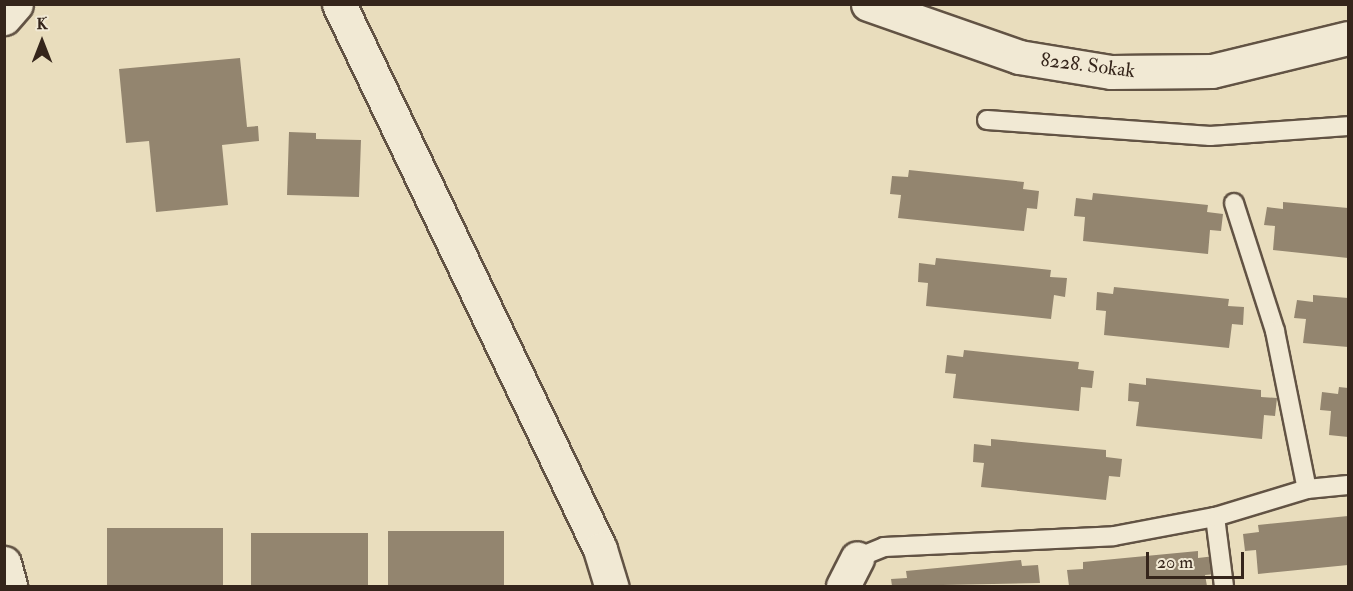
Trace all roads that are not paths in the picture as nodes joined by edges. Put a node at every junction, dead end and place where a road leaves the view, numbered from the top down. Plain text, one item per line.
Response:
1 (16, 4) edge
2 (339, 4) edge
3 (868, 4) edge
4 (4, 18) edge
5 (1348, 38) edge
6 (987, 120) dead end
7 (1348, 126) edge
8 (1234, 203) dead end
9 (1348, 485) edge
10 (1307, 489) junction
11 (1215, 517) junction
12 (4, 563) edge
13 (850, 572) edge
14 (10, 586) edge
15 (611, 586) edge
16 (1224, 586) edge

1 - 4 street
2 - 15 street
3 - 5 street, 8228. Sokak
6 - 7 lane
8 - 10 lane
9 - 10 lane
10 - 11 lane
11 - 13 lane
11 - 16 lane
12 - 14 street

